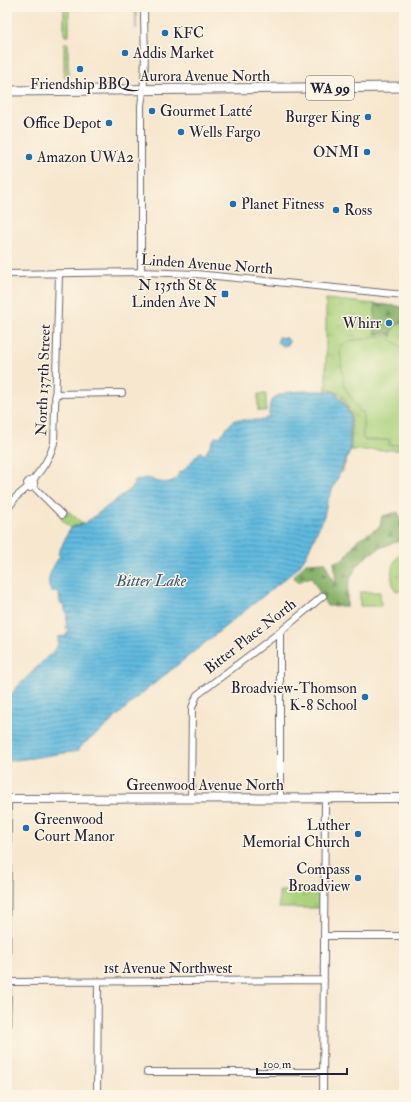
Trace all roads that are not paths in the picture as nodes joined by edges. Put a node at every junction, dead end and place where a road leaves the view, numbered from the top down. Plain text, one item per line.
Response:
1 (144, 7) edge
2 (404, 87) edge
3 (144, 90) junction
4 (7, 91) edge
5 (141, 272) junction
6 (7, 274) edge
7 (60, 274) junction
8 (404, 295) edge
9 (122, 393) dead end
10 (55, 394) junction
11 (31, 485) junction
12 (7, 510) edge
13 (62, 515) dead end
14 (323, 596) dead end
15 (280, 632) junction
16 (280, 798) junction
17 (325, 798) junction
18 (404, 798) edge
19 (8, 799) edge
20 (191, 799) junction
21 (324, 936) junction
22 (404, 936) edge
23 (324, 980) junction
24 (8, 982) edge
25 (98, 982) junction
26 (7, 1028) edge
27 (147, 1072) dead end
28 (323, 1072) junction
29 (97, 1095) edge
30 (323, 1095) edge

1 - 3 street
2 - 3 highway, Aurora Avenue North / WA 99
3 - 4 highway, Aurora Avenue North / WA 99
3 - 5 street
5 - 7 street, Linden Avenue North
5 - 8 street, Linden Avenue North
6 - 7 street, Linden Avenue North
7 - 10 street, North 137th Street
9 - 10 street
10 - 11 street, North 137th Street
11 - 12 street, North 137th Street
11 - 13 street
14 - 15 street, Bitter Place North
15 - 16 street
15 - 20 street, Bitter Place North
16 - 17 main road, Greenwood Avenue North
16 - 20 main road, Greenwood Avenue North
17 - 18 main road, Greenwood Avenue North
17 - 21 street
19 - 20 main road, Greenwood Avenue North
19 - 24 street
21 - 22 street
21 - 23 street
23 - 25 street, 1st Avenue Northwest
23 - 28 street
24 - 25 street, 1st Avenue Northwest
24 - 26 street
25 - 29 street
27 - 28 street
28 - 30 street

